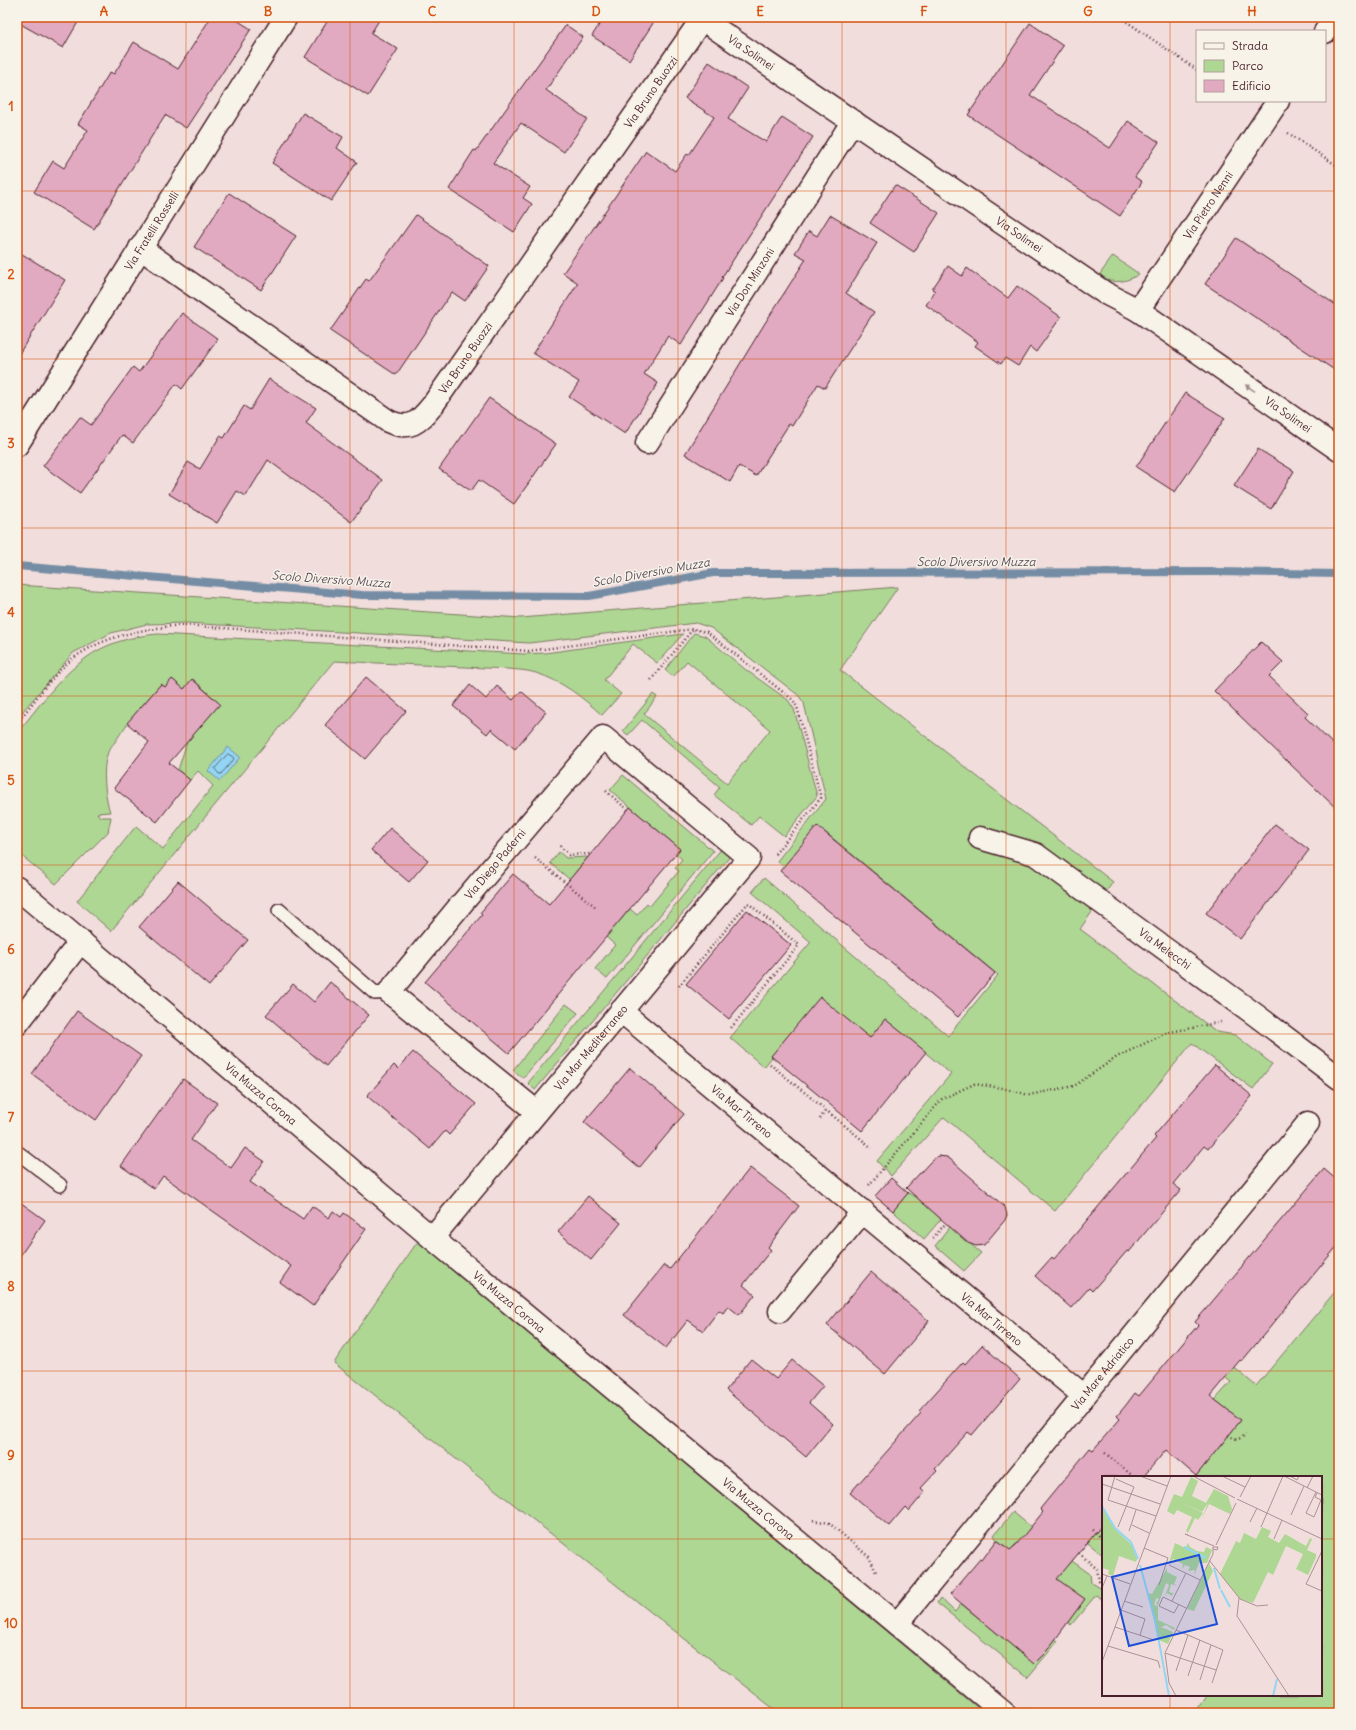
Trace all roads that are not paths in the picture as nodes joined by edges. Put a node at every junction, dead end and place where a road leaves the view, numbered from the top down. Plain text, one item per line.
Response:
1 (286, 17) edge
2 (1335, 17) edge
3 (701, 18) edge
4 (1326, 30) edge
5 (1272, 110) edge
6 (853, 121) junction
7 (140, 248) junction
8 (1138, 310) junction
9 (647, 443) dead end
10 (17, 445) edge
11 (1339, 450) edge
12 (980, 838) dead end
13 (759, 859) joint
14 (17, 888) edge
15 (279, 910) dead end
16 (81, 941) junction
17 (389, 992) junction
18 (621, 1011) junction
19 (17, 1024) edge
20 (1339, 1078) edge
21 (537, 1112) junction
22 (1308, 1123) dead end
23 (17, 1152) edge
24 (60, 1185) dead end
25 (858, 1207) junction
26 (432, 1238) junction
27 (780, 1311) dead end
28 (1084, 1396) junction
29 (897, 1624) junction
30 (1004, 1713) edge

1 - 7 street, Via Fratelli Rosselli
2 - 4 street
3 - 6 street, Via Solimei
3 - 7 street, Via Bruno Buozzi
5 - 8 street, Via Pietro Nenni
6 - 8 street, Via Solimei
6 - 9 street, Via Don Minzoni
7 - 10 street, Via Fratelli Rosselli
11 -> 8 street, Via Solimei
12 - 20 street, Via Melecchi
13 - 17 street, Via Diego Paderni
13 - 18 street, Via Mar Mediterraneo
14 - 16 street, Via Muzza Corona
15 - 17 lane
16 - 19 street
16 - 26 street, Via Muzza Corona
17 - 21 street
18 - 21 street, Via Mar Mediterraneo
18 - 25 street, Via Mar Tirreno
21 - 26 street, Via Mar Mediterraneo
22 - 28 street, Via Mare Adriatico
23 - 24 lane
25 - 27 street
25 - 28 street, Via Mar Tirreno
26 - 29 street, Via Muzza Corona
28 - 29 street, Via Mare Adriatico
29 - 30 street, Via Muzza Corona

